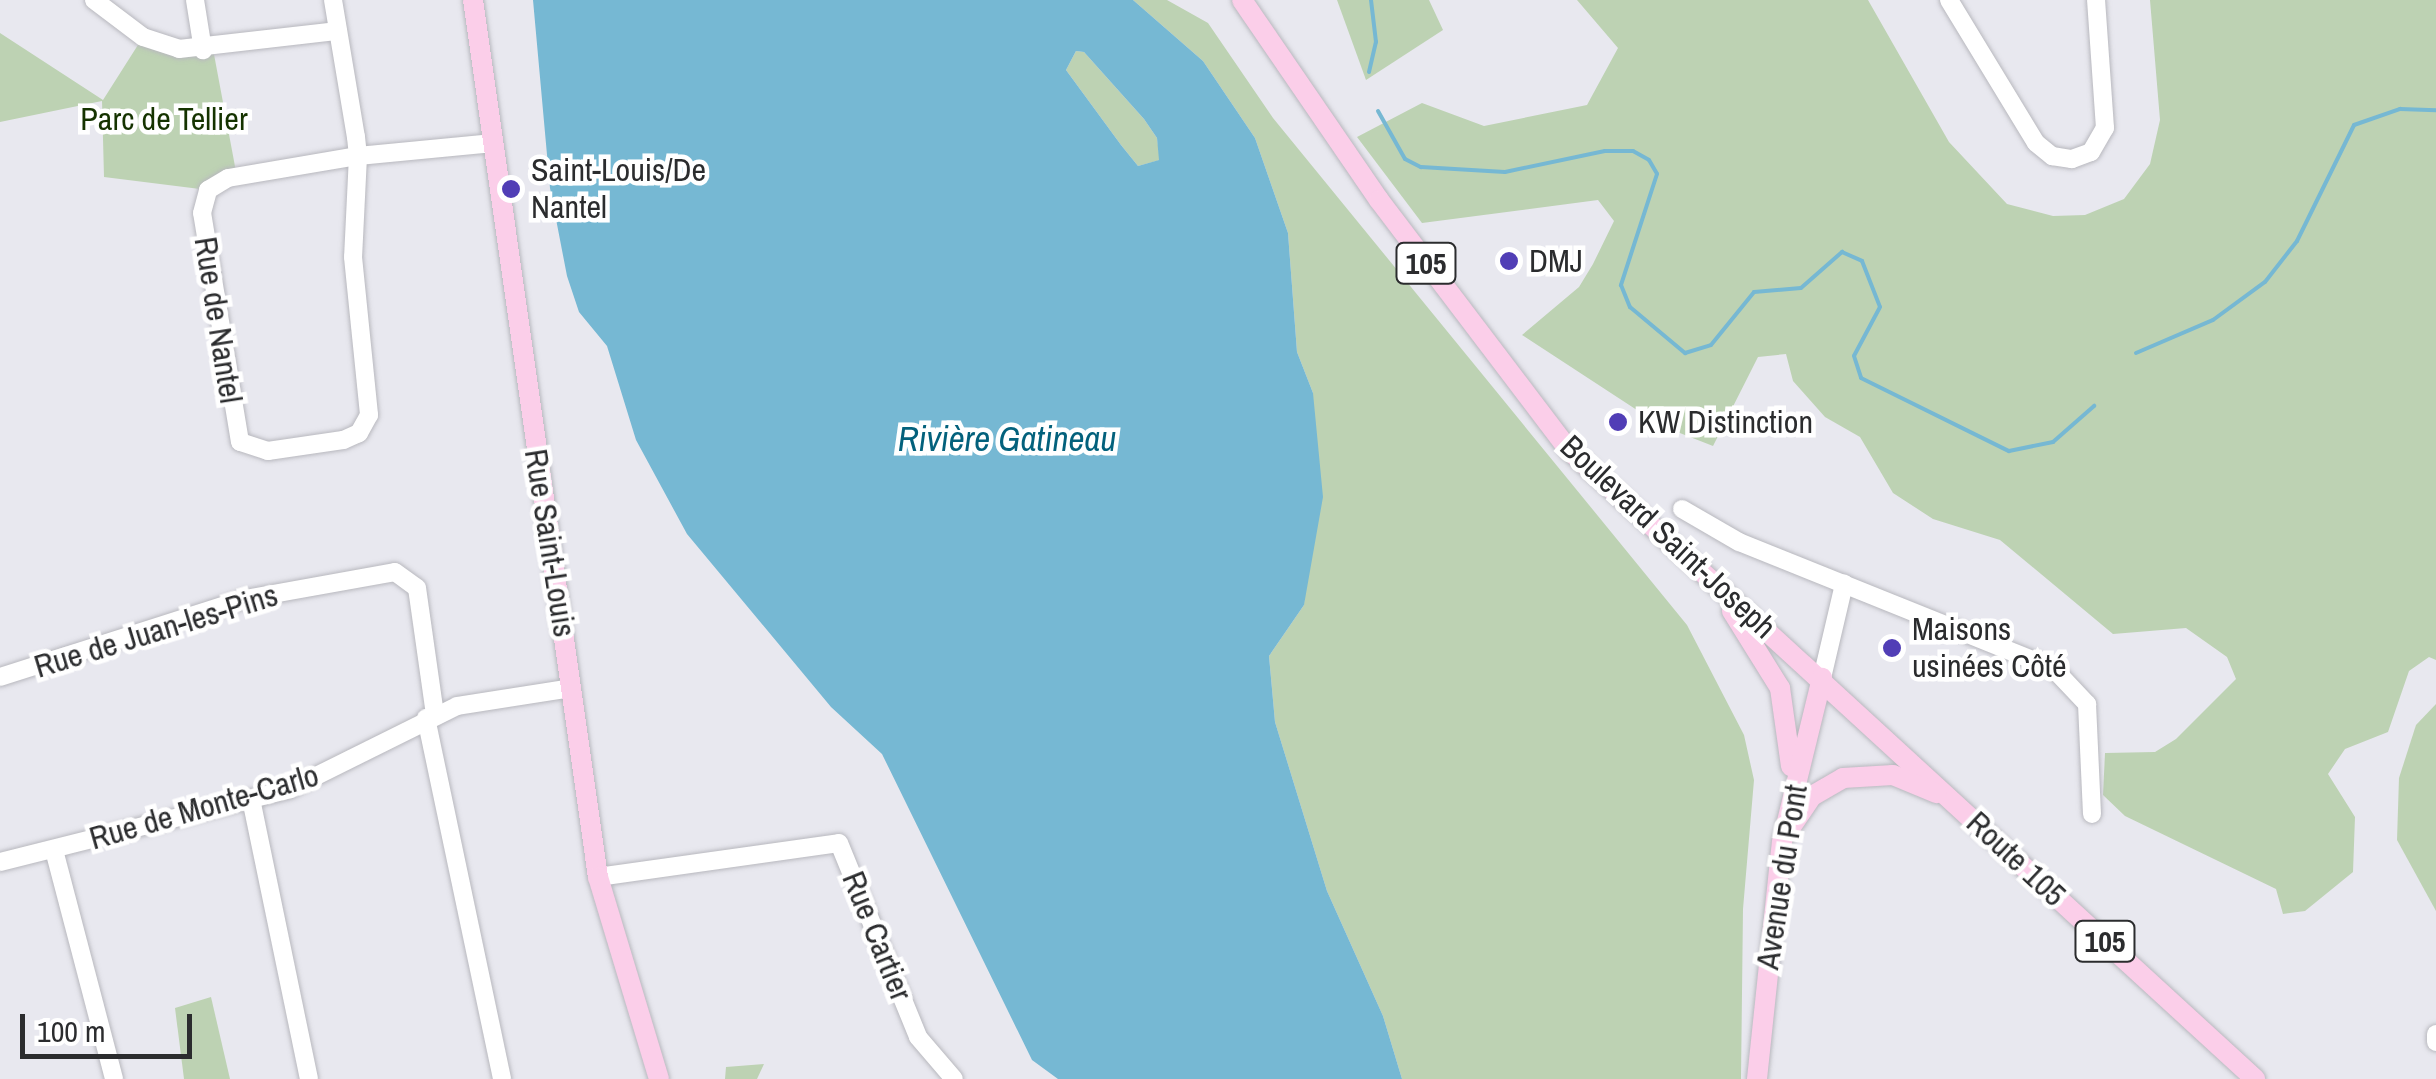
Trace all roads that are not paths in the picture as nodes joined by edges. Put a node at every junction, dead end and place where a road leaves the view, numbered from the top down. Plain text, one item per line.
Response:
1 (94, 0) edge
2 (195, 0) edge
3 (333, 0) edge
4 (472, 0) edge
5 (1242, 0) edge
6 (1950, 0) edge
7 (2096, 0) edge
8 (338, 31) junction
9 (203, 50) junction
10 (493, 143) junction
11 (358, 156) junction
12 (1682, 509) dead end
13 (1631, 510) junction
14 (1844, 584) junction
15 (0, 678) edge
16 (1822, 678) junction
17 (572, 688) junction
18 (431, 716) junction
19 (251, 800) junction
20 (1956, 803) junction
21 (2092, 814) dead end
22 (1782, 842) junction
23 (54, 850) junction
24 (0, 862) edge
25 (598, 877) junction
26 (2436, 1034) edge
27 (2436, 1042) edge
28 (114, 1079) edge
29 (308, 1079) edge
30 (502, 1079) edge
31 (659, 1079) edge
32 (954, 1079) edge
33 (1757, 1079) edge
34 (2254, 1079) edge

1 - 9 street
2 - 9 street
3 - 8 street
4 - 10 main road, Rue Saint-Louis
5 - 13 main road, Boulevard Saint-Joseph / 105
6 - 7 street
8 - 9 street
8 - 11 street
10 - 11 street, Rue de Nantel
10 - 17 main road, Rue Saint-Louis
11 - 11 street, Rue de Nantel
12 - 14 street
13 - 16 main road, Boulevard Saint-Joseph / 105
13 - 22 main road
14 - 16 street
14 - 21 street
15 - 18 street, Rue de Juan-les-Pins
16 - 20 main road, Route 105 / 105
16 - 22 main road, Avenue du Pont
17 - 18 street, Rue de Monte-Carlo
17 - 25 main road, Rue Saint-Louis
18 - 19 street, Rue de Monte-Carlo
18 - 30 street, Rue de Juan-les-Pins
19 - 23 street, Rue de Monte-Carlo
19 - 29 street
20 - 22 main road
20 - 34 main road, Route 105 / 105
22 - 33 main road, Avenue du Pont
23 - 24 street, Rue de Monte-Carlo
23 - 28 street
25 - 31 main road, Rue Saint-Louis
25 - 32 street, Rue Cartier
26 - 27 street

